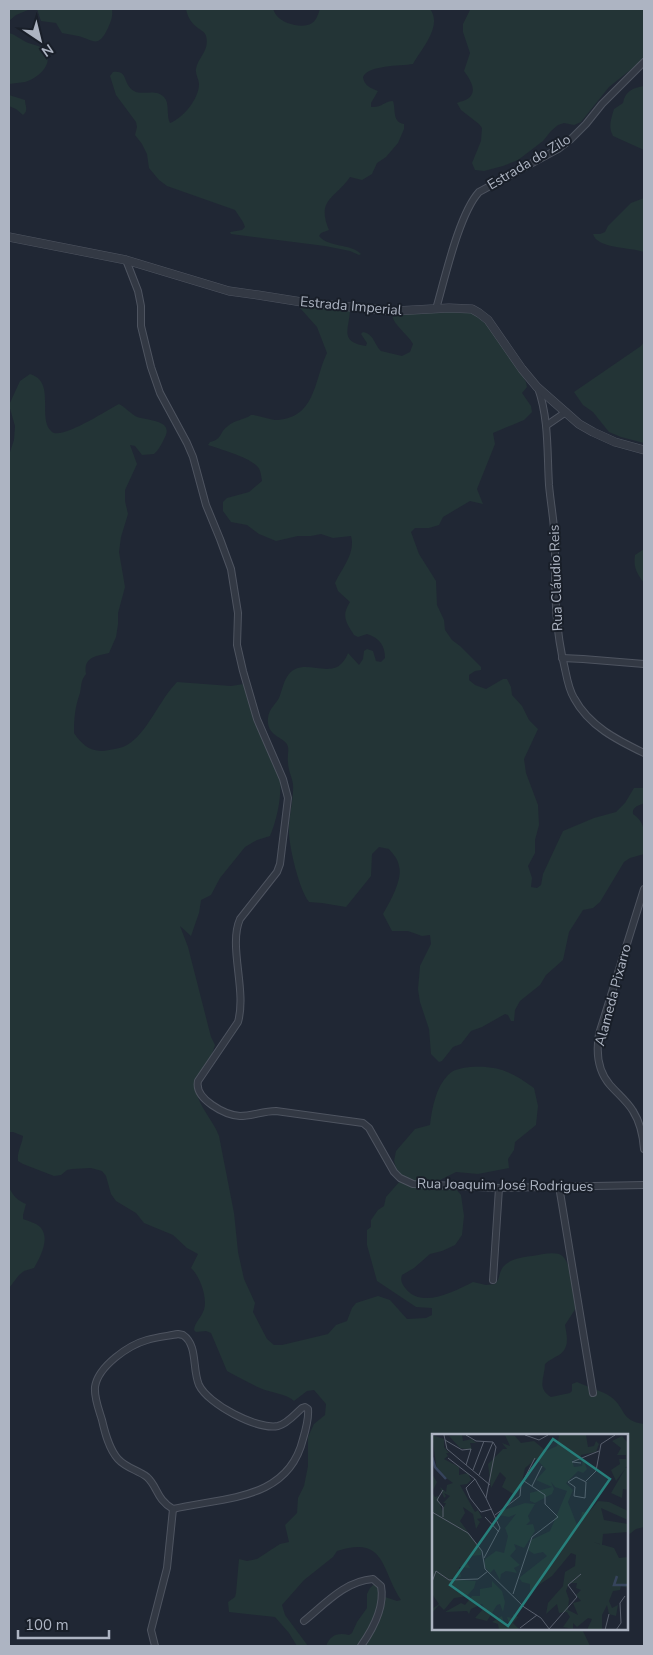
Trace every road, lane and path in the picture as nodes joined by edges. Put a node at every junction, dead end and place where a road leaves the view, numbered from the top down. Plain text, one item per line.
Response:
1 (644, 62) edge
2 (9, 237) edge
3 (126, 260) junction
4 (436, 309) junction
5 (537, 387) junction
6 (566, 412) junction
7 (547, 425) junction
8 (644, 450) edge
9 (562, 658) junction
10 (644, 664) edge
11 (644, 754) edge
12 (644, 890) edge
13 (644, 1149) edge
14 (644, 1185) edge
15 (559, 1186) junction
16 (499, 1188) junction
17 (493, 1280) dead end
18 (593, 1393) dead end
19 (173, 1509) junction
20 (304, 1621) dead end
21 (155, 1646) edge
22 (362, 1646) edge

1 - 4 street, Estrada do Zilo
2 - 3 street, Estrada Imperial
3 - 4 street, Estrada Imperial
3 - 16 street, Rua Joaquim José Rodrigues
4 - 5 street, Estrada Imperial
5 - 6 street, Estrada Imperial
5 - 7 street, Rua Cláudio Reis
6 - 7 street
6 - 8 street, Estrada Imperial
7 - 9 street, Rua Cláudio Reis
9 - 10 street
9 - 11 street, Rua Cláudio Reis
12 - 13 street, Alameda Pixarro
14 - 15 street, Rua Joaquim José Rodrigues
15 - 16 street, Rua Joaquim José Rodrigues
15 - 18 street
16 - 17 street
19 - 19 street
19 - 21 street
20 - 22 street

